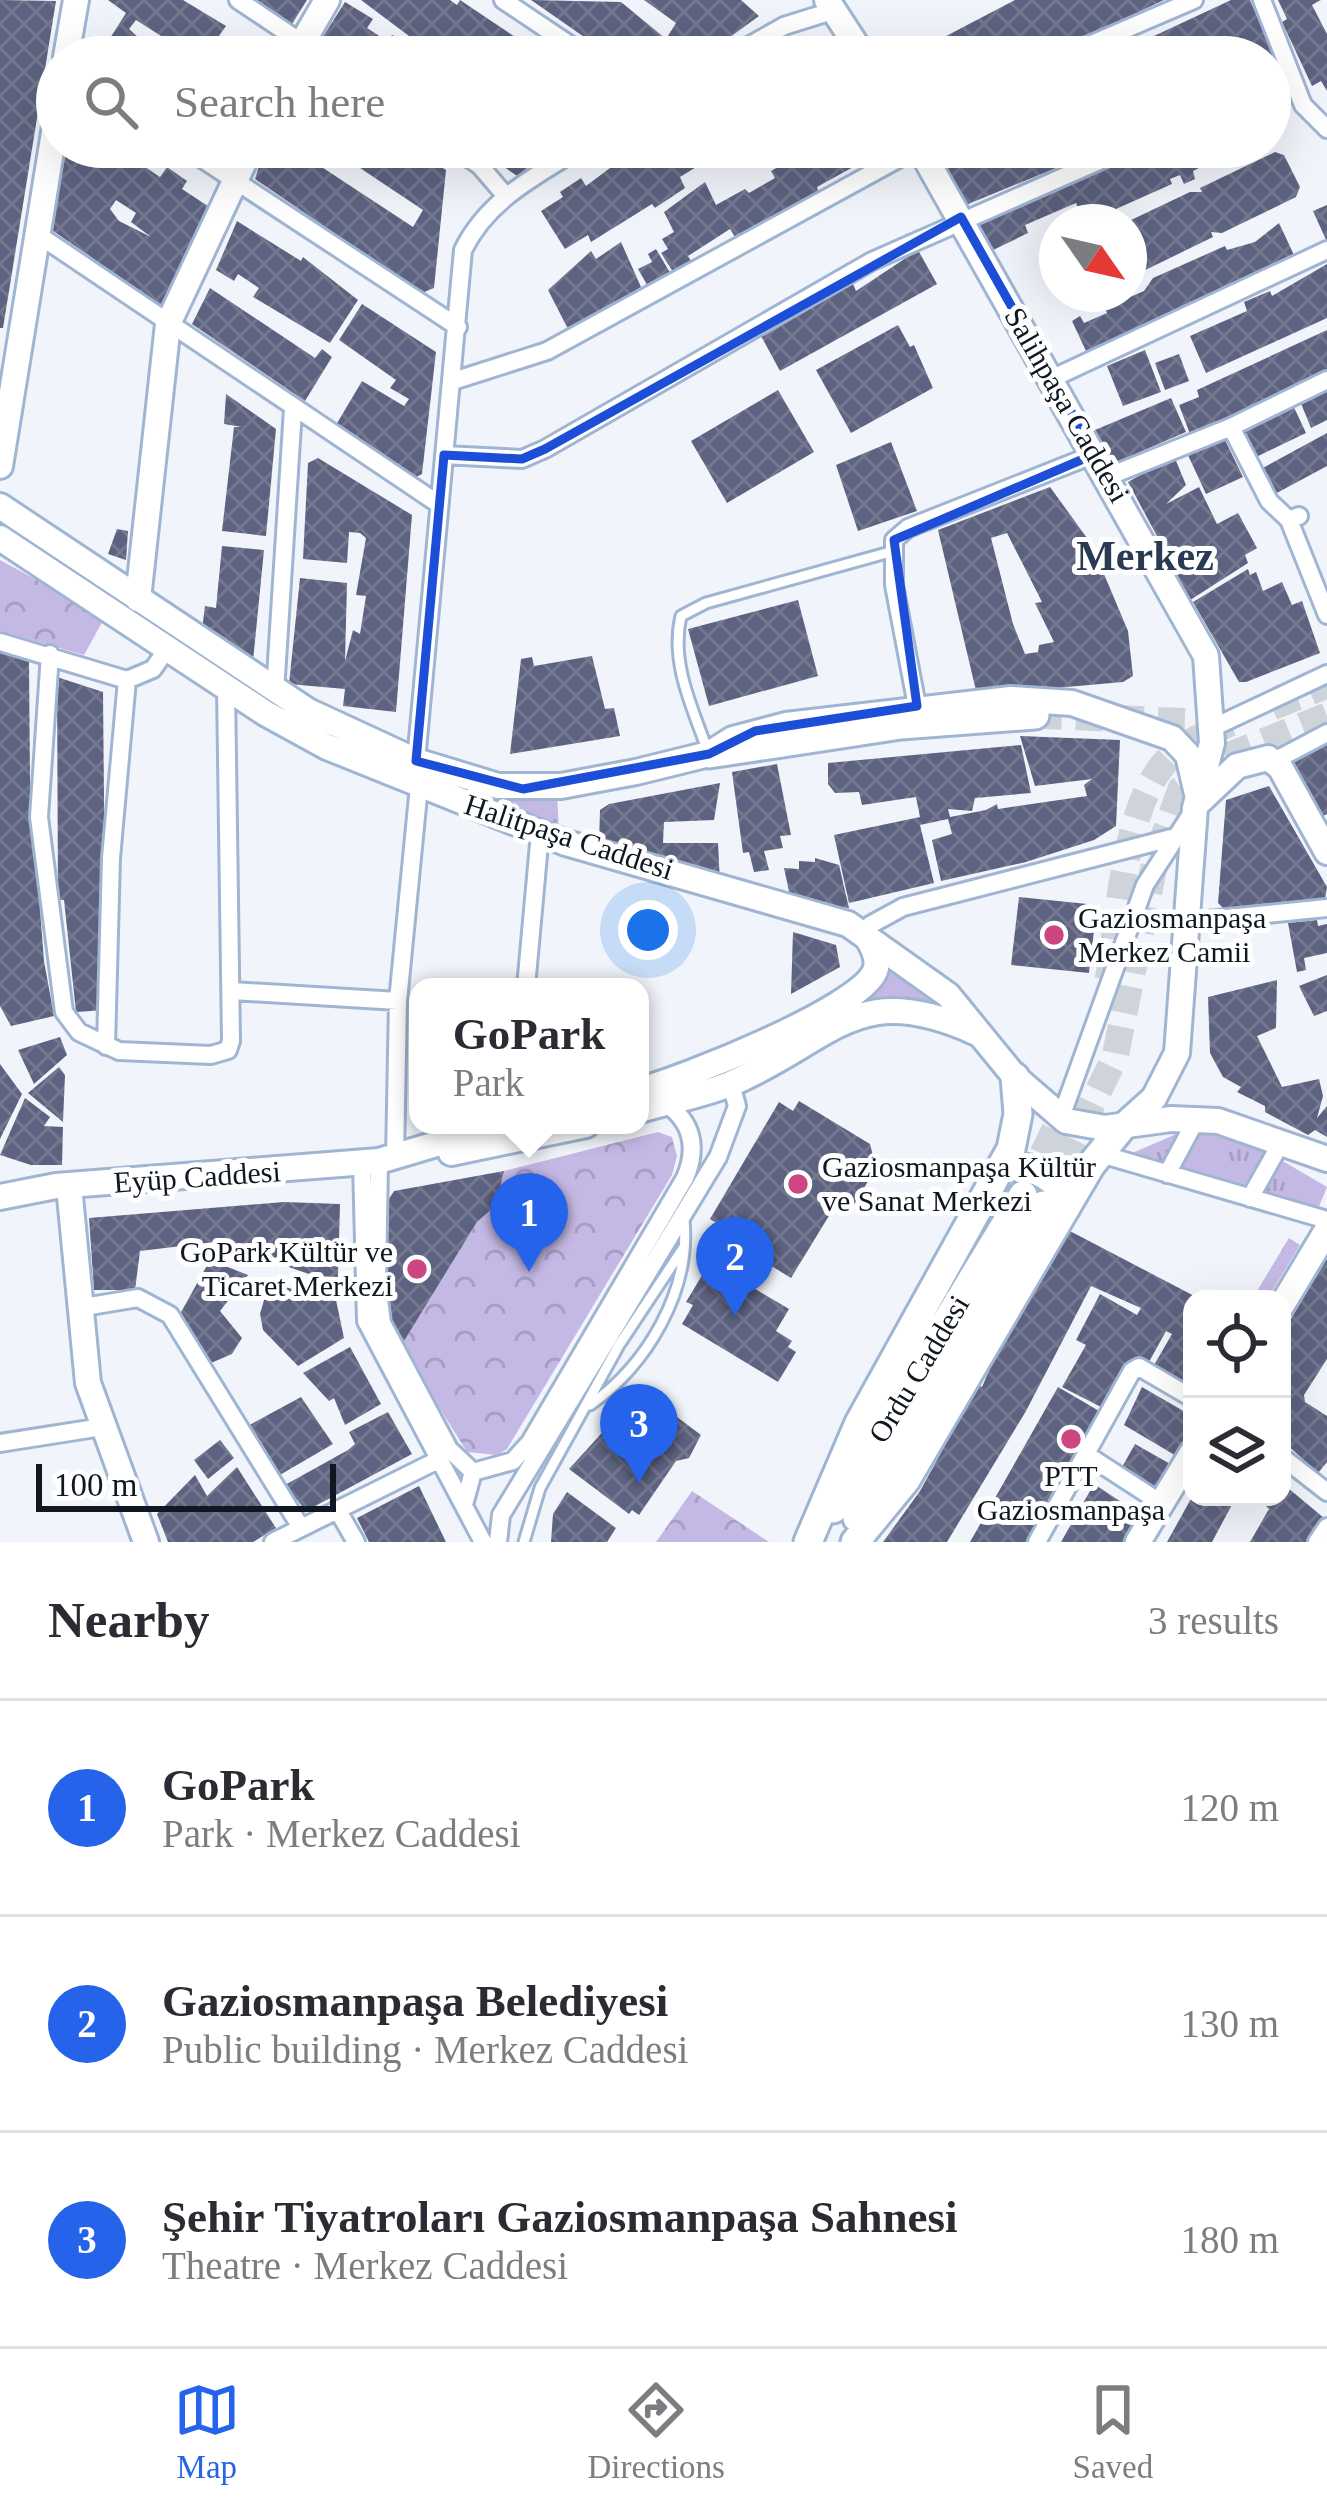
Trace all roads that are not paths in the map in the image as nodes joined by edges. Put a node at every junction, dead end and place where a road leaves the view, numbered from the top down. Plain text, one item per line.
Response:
1 (76, 0) edge
2 (238, 0) edge
3 (327, 0) edge
4 (503, 0) edge
5 (1194, 0) edge
6 (1262, 0) edge
7 (831, 5) edge
8 (70, 36) edge
9 (281, 36) edge
10 (306, 36) edge
11 (557, 36) edge
12 (766, 36) edge
13 (851, 36) edge
14 (1110, 36) edge
15 (1276, 36) edge
16 (1291, 74) edge
17 (1294, 82) junction
18 (1291, 83) edge
19 (1327, 129) edge
20 (48, 168) edge
21 (214, 168) edge
22 (241, 168) edge
23 (482, 168) edge
24 (548, 168) edge
25 (882, 168) edge
26 (932, 168) edge
27 (1080, 168) edge
28 (234, 182) junction
29 (505, 195) junction
30 (961, 217) junction
31 (37, 234) junction
32 (1327, 250) edge
33 (168, 324) junction
34 (458, 327) junction
35 (1053, 378) junction
36 (9, 380) edge
37 (1327, 380) edge
38 (453, 381) junction
39 (293, 410) junction
40 (1231, 427) junction
41 (444, 455) junction
42 (1101, 465) junction
43 (0, 466) edge
44 (437, 503) junction
45 (0, 506) edge
46 (0, 538) edge
47 (890, 552) junction
48 (138, 599) junction
49 (1327, 615) edge
50 (0, 642) edge
51 (166, 649) junction
52 (50, 654) junction
53 (1327, 674) edge
54 (127, 680) junction
55 (226, 687) junction
56 (275, 692) junction
57 (917, 706) junction
58 (1035, 715) tunnel mouth
59 (1212, 728) junction
60 (1327, 733) edge
61 (709, 754) junction
62 (1274, 761) junction
63 (417, 773) junction
64 (1196, 801) junction
65 (540, 833) junction
66 (1171, 838) junction
67 (1327, 852) edge
68 (1327, 908) edge
69 (1188, 922) junction
70 (867, 929) junction
71 (527, 978) edge
72 (232, 991) junction
73 (398, 1001) junction
74 (986, 1037) junction
75 (106, 1046) junction
76 (700, 1069) junction
77 (1015, 1077) junction
78 (730, 1084) junction
79 (649, 1087) edge
80 (652, 1106) edge
81 (1065, 1106) tunnel mouth
82 (1197, 1118) junction
83 (1122, 1126) junction
84 (497, 1134) edge
85 (1276, 1150) dead end
86 (1111, 1157) dead end
87 (1327, 1159) edge
88 (379, 1161) junction
89 (1002, 1166) junction
90 (1167, 1174) junction
91 (69, 1186) junction
92 (0, 1198) edge
93 (1250, 1198) junction
94 (1044, 1202) junction
95 (682, 1213) junction
96 (1327, 1220) edge
97 (1327, 1230) edge
98 (684, 1247) junction
99 (1291, 1290) edge
100 (78, 1308) junction
101 (582, 1366) junction
102 (406, 1388) junction
103 (569, 1388) junction
104 (1183, 1393) edge
105 (590, 1405) junction
106 (102, 1427) junction
107 (0, 1443) edge
108 (1087, 1455) junction
109 (440, 1459) junction
110 (1291, 1464) edge
111 (1327, 1467) edge
112 (1183, 1468) edge
113 (482, 1471) junction
114 (1321, 1488) edge
115 (512, 1497) junction
116 (465, 1501) junction
117 (1161, 1503) junction
118 (337, 1509) junction
119 (501, 1515) junction
120 (300, 1526) junction
121 (1327, 1527) edge
122 (146, 1542) edge
123 (273, 1542) edge
124 (356, 1542) edge
125 (483, 1542) edge
126 (498, 1542) edge
127 (524, 1542) edge
128 (810, 1542) edge
129 (842, 1542) edge
130 (855, 1542) edge
131 (1036, 1542) edge
132 (1138, 1542) edge
133 (1317, 1542) edge

1 - 8 main road
2 - 9 street
3 - 10 main road
4 - 11 street
5 - 14 street
6 - 15 street
7 - 12 street
7 - 13 main road
16 - 17 street
17 - 18 street
17 - 19 street
20 - 31 main road
21 - 28 street
22 - 28 main road
23 - 29 street
24 - 29 street
25 - 38 street
26 - 30 main road, Salihpaşa Caddesi
27 - 30 street
28 - 33 main road
28 - 34 street
29 - 34 street
30 - 35 main road, Salihpaşa Caddesi
30 - 41 street
31 - 33 street
31 - 36 main road
32 - 35 street
33 - 39 street
33 - 48 main road
34 - 38 street
35 - 42 main road, Salihpaşa Caddesi
36 - 43 main road
37 - 40 street
38 - 41 street
39 - 44 street
39 - 56 street
40 - 42 street
40 - 49 street
41 - 44 street
42 - 47 street
42 - 59 main road, Salihpaşa Caddesi
44 - 63 street
45 - 48 main road, Halitpaşa Caddesi
46 - 51 main road, Halitpaşa Caddesi
47 - 57 street
47 - 61 lane
48 - 56 main road, Halitpaşa Caddesi
50 - 52 street
51 - 54 street
51 - 55 main road, Halitpaşa Caddesi
52 - 54 street
52 - 75 street
53 - 59 street
54 - 75 street
55 - 63 main road, Halitpaşa Caddesi
55 - 72 street
56 - 63 main road, Halitpaşa Caddesi
57 - 61 main road, Halitpaşa Caddesi
57 - 64 main road, Halitpaşa Caddesi
58 - 61 main road
59 - 64 main road, Salihpaşa Caddesi
60 - 62 street
61 - 63 main road, Halitpaşa Caddesi
62 - 64 main road
62 - 67 main road
63 - 65 main road, Halitpaşa Caddesi
63 - 73 street
64 - 66 street
64 - 69 main road, Salihpaşa Caddesi
65 - 70 main road, Halitpaşa Caddesi
65 - 71 street
66 - 70 street
66 - 81 street
68 - 69 street
69 - 83 main road, Salihpaşa Caddesi
70 - 74 main road, Halitpaşa Caddesi
70 - 76 main road
72 - 73 street
72 - 75 street
73 - 88 street
74 - 77 main road, Halitpaşa Caddesi
74 - 78 main road
76 - 78 main road
76 - 79 main road
77 - 83 main road, Halitpaşa Caddesi
77 - 89 main road
78 - 80 main road
78 - 95 street
80 - 101 street
82 - 83 main road, Halitpaşa Caddesi
82 - 87 main road, Halitpaşa Caddesi
82 - 90 street
83 - 94 main road
84 - 88 main road, Eyüp Caddesi
85 - 93 street
86 - 90 street
88 - 91 main road, Eyüp Caddesi
88 - 102 street
89 - 94 main road
89 - 128 main road
90 - 93 street
91 - 92 main road, Eyüp Caddesi
91 - 100 main road
93 - 96 street
94 - 128 main road, Ordu Caddesi
94 - 129 main road, Ordu Caddesi
94 - 130 main road
95 - 98 lane
95 - 101 street
97 - 99 main road
98 - 105 lane
98 - 105 lane
100 - 106 main road
100 - 120 street
101 - 103 street
102 - 109 street
102 - 113 street
103 - 113 street
103 - 115 street
104 - 108 street
105 - 127 lane
106 - 107 street
106 - 122 main road
108 - 117 street
108 - 131 street
109 - 116 street
109 - 118 street
110 - 114 street
111 - 114 street
112 - 117 main road
113 - 115 street
113 - 116 street
115 - 119 street
116 - 119 street
116 - 125 street
117 - 132 main road
118 - 120 street
118 - 124 street
119 - 126 street
120 - 123 street
121 - 133 street

